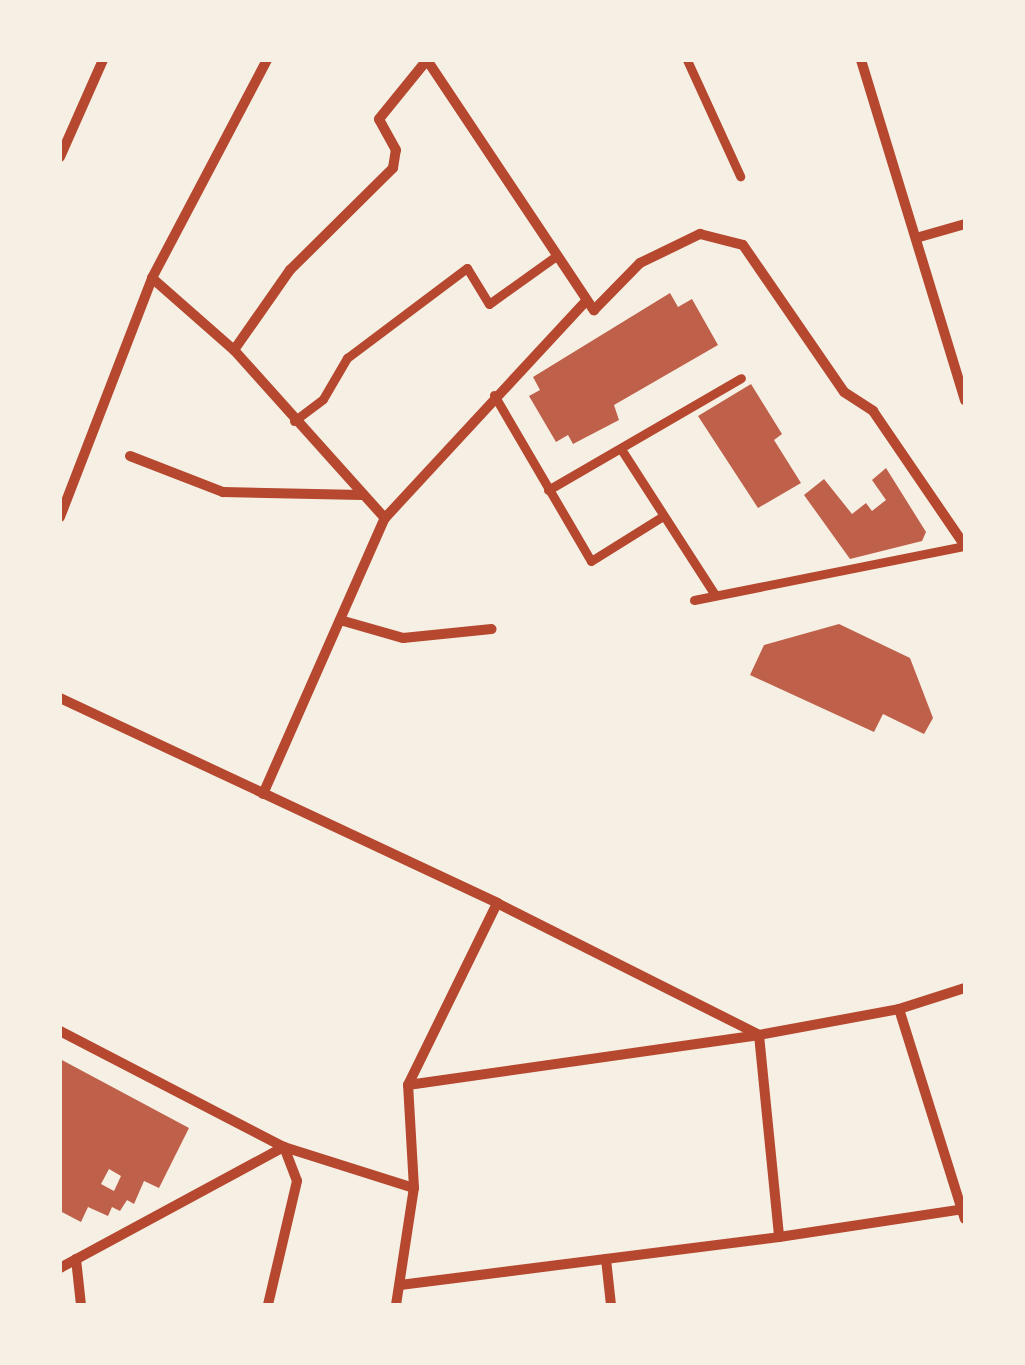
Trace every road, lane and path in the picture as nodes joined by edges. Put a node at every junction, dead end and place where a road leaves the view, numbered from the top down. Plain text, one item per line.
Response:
1 (103, 60) edge
2 (267, 60) edge
3 (428, 60) edge
4 (861, 60) edge
5 (689, 61) edge
6 (60, 158) edge
7 (740, 176) dead end
8 (965, 224) edge
9 (916, 238) junction
10 (556, 256) junction
11 (152, 278) junction
12 (585, 302) junction
13 (234, 350) junction
14 (740, 378) dead end
15 (494, 395) junction
16 (965, 400) edge
17 (294, 421) junction
18 (621, 448) junction
19 (130, 456) dead end
20 (548, 490) junction
21 (362, 495) junction
22 (662, 516) junction
23 (60, 517) edge
24 (385, 518) junction
25 (965, 546) edge
26 (715, 595) junction
27 (694, 600) dead end
28 (340, 620) junction
29 (492, 629) dead end
30 (60, 698) edge
31 (263, 794) junction
32 (497, 903) junction
33 (965, 988) edge
34 (899, 1010) junction
35 (60, 1032) edge
36 (759, 1035) junction
37 (408, 1086) junction
38 (284, 1147) junction
39 (414, 1188) junction
40 (964, 1213) edge
41 (779, 1237) junction
42 (76, 1259) junction
43 (606, 1259) junction
44 (60, 1268) edge
45 (400, 1285) junction
46 (81, 1305) edge
47 (268, 1305) edge
48 (396, 1305) edge
49 (611, 1305) edge

1 - 6 street
2 - 11 street
3 - 10 street
3 - 13 street
4 - 9 street
5 - 7 street
8 - 9 street
9 - 16 street
10 - 12 street
10 - 17 street
11 - 13 street
11 - 23 street
12 - 15 street
12 - 25 street
13 - 17 street
14 - 18 street
15 - 20 street
15 - 24 street
17 - 21 street
18 - 20 street
18 - 22 street
19 - 21 street
20 - 22 street
21 - 24 street
22 - 26 street
24 - 28 street
25 - 26 street
26 - 27 street
28 - 29 street
28 - 31 street
30 - 31 street
31 - 32 street
32 - 36 street
32 - 37 street
33 - 34 street
34 - 36 street
34 - 40 street
35 - 38 street
36 - 37 street
36 - 41 street
37 - 39 street
38 - 39 street
38 - 42 street
38 - 47 street
39 - 45 street
40 - 41 street
41 - 43 street
42 - 44 street
42 - 46 street
43 - 45 street
43 - 49 street
45 - 48 street

